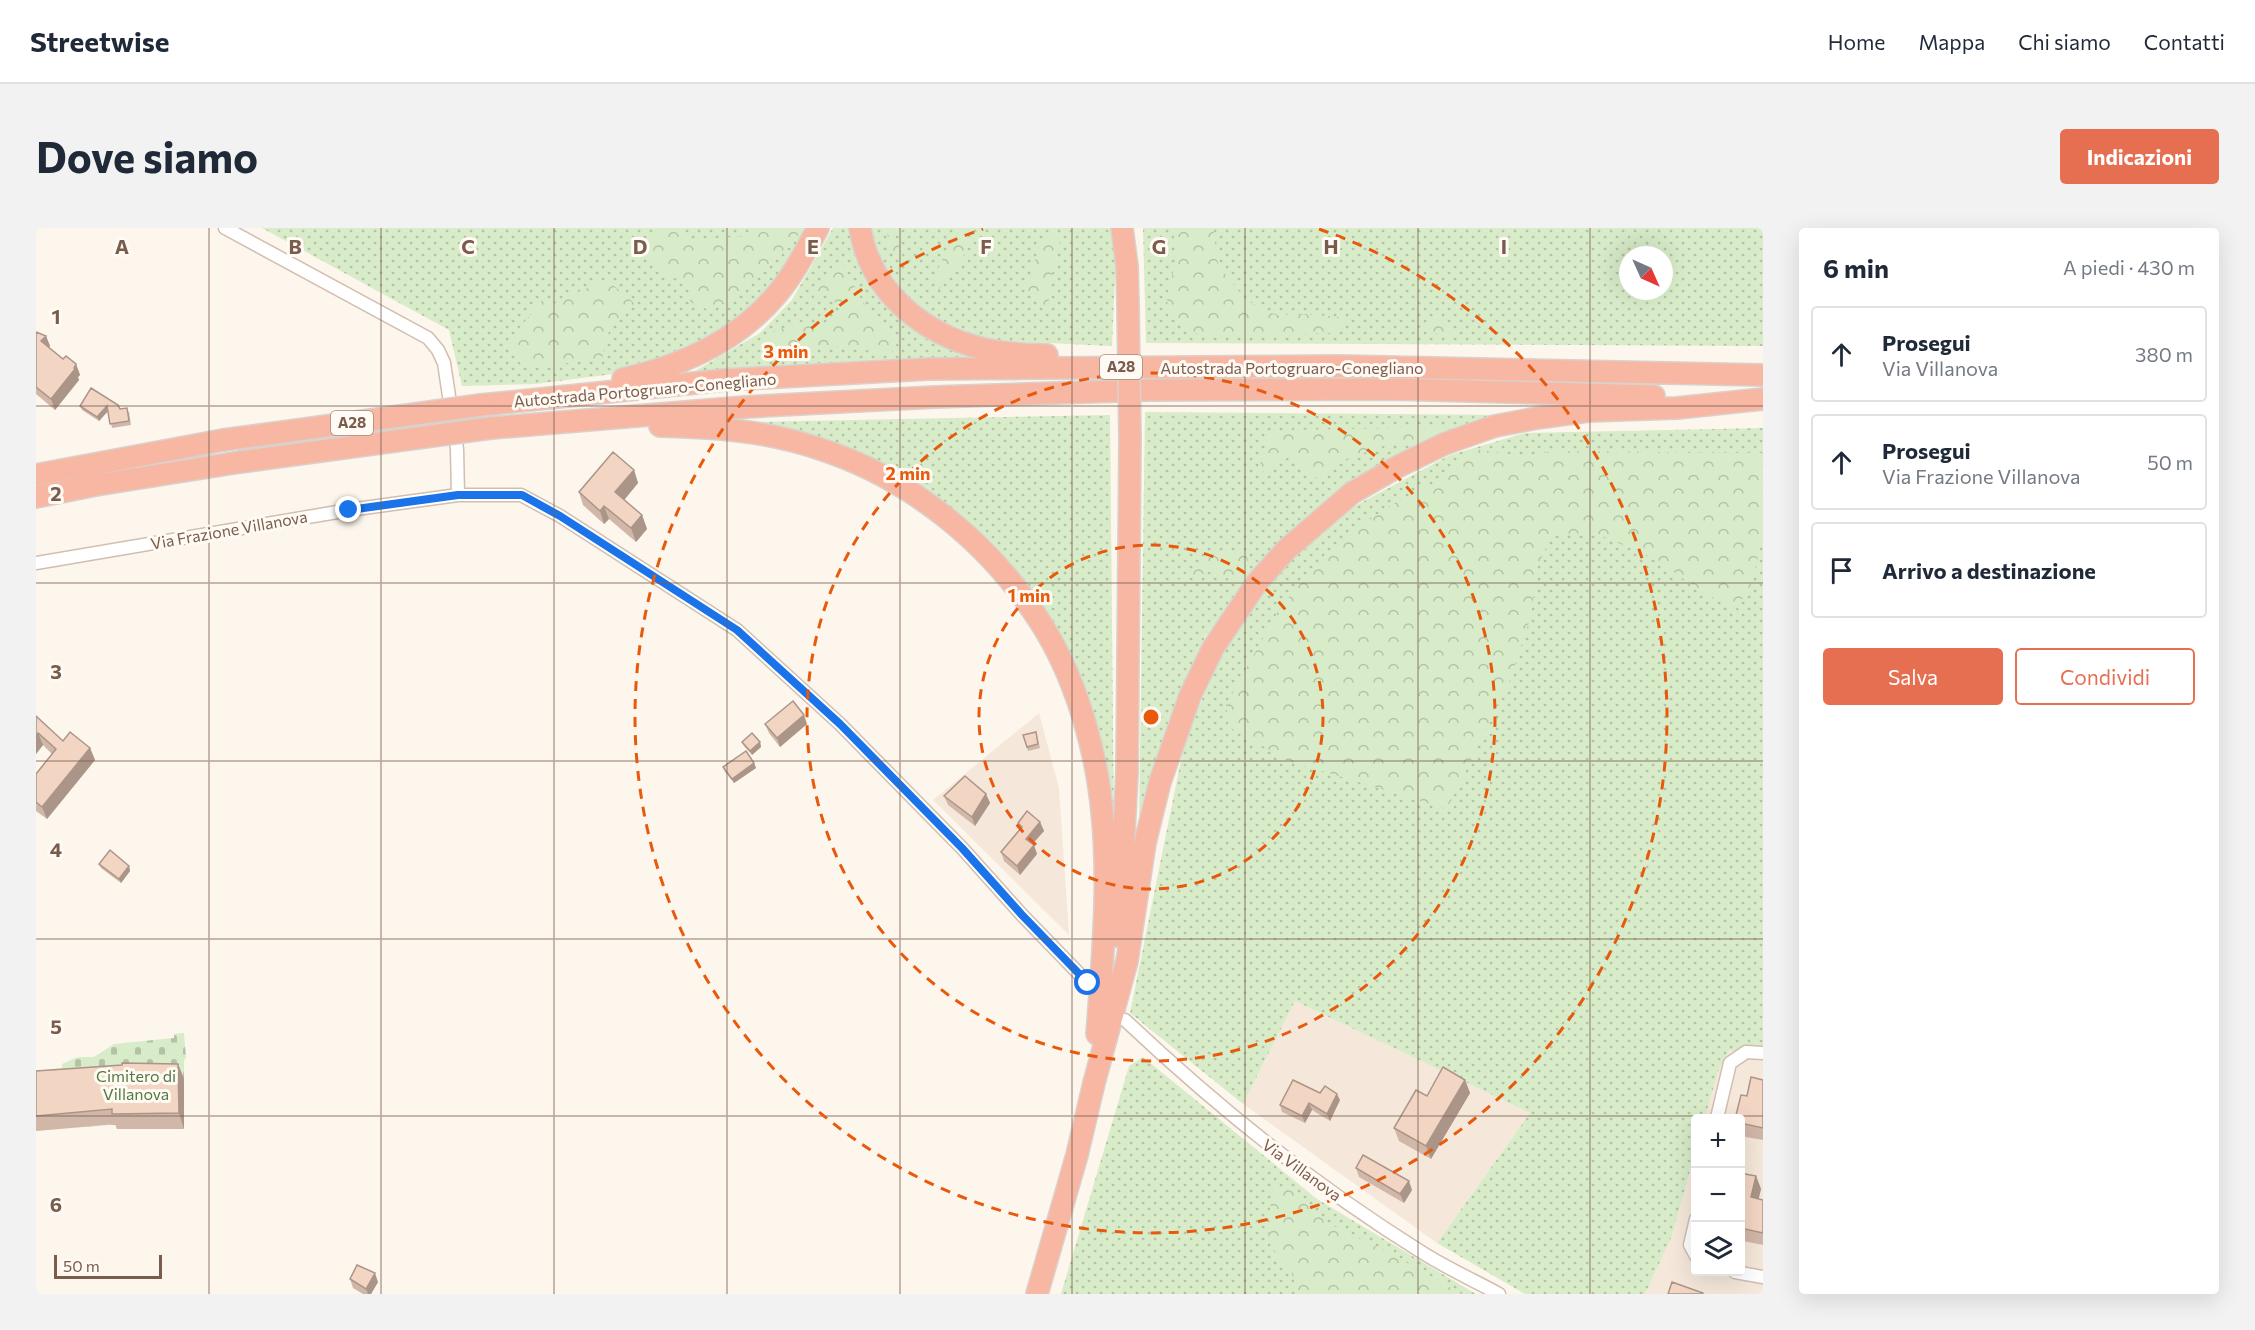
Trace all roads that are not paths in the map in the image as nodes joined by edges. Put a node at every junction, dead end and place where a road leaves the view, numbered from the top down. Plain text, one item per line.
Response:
1 (225, 228) edge
2 (819, 228) edge
3 (860, 228) edge
4 (1122, 228) edge
5 (1341, 366) junction
6 (1763, 375) edge
7 (1763, 398) edge
8 (539, 399) junction
9 (554, 423) junction
10 (36, 475) edge
11 (458, 495) junction
12 (36, 497) edge
13 (36, 563) edge
14 (1088, 983) dead end
15 (1125, 1020) dead end
16 (1763, 1053) edge
17 (1094, 1083) junction
18 (1718, 1114) edge
19 (1745, 1274) edge
20 (1763, 1277) edge
21 (1036, 1294) edge
22 (1498, 1294) edge

1 - 11 street
2 - 8 highway
3 - 5 highway
4 - 17 highway, bridge
5 - 6 highway, Autostrada Portogruaro-Conegliano / A28
5 - 8 highway, Autostrada Portogruaro-Conegliano / A28
7 - 9 highway, Autostrada Portogruaro-Conegliano / A28
7 - 17 highway
8 - 10 highway, Autostrada Portogruaro-Conegliano / A28, bridge
9 - 12 highway, Autostrada Portogruaro-Conegliano / A28, bridge
9 - 17 highway
11 - 13 street, Via Frazione Villanova
11 - 14 street
15 - 22 street, Via Villanova
16 - 18 street
17 - 21 highway
19 - 20 street

